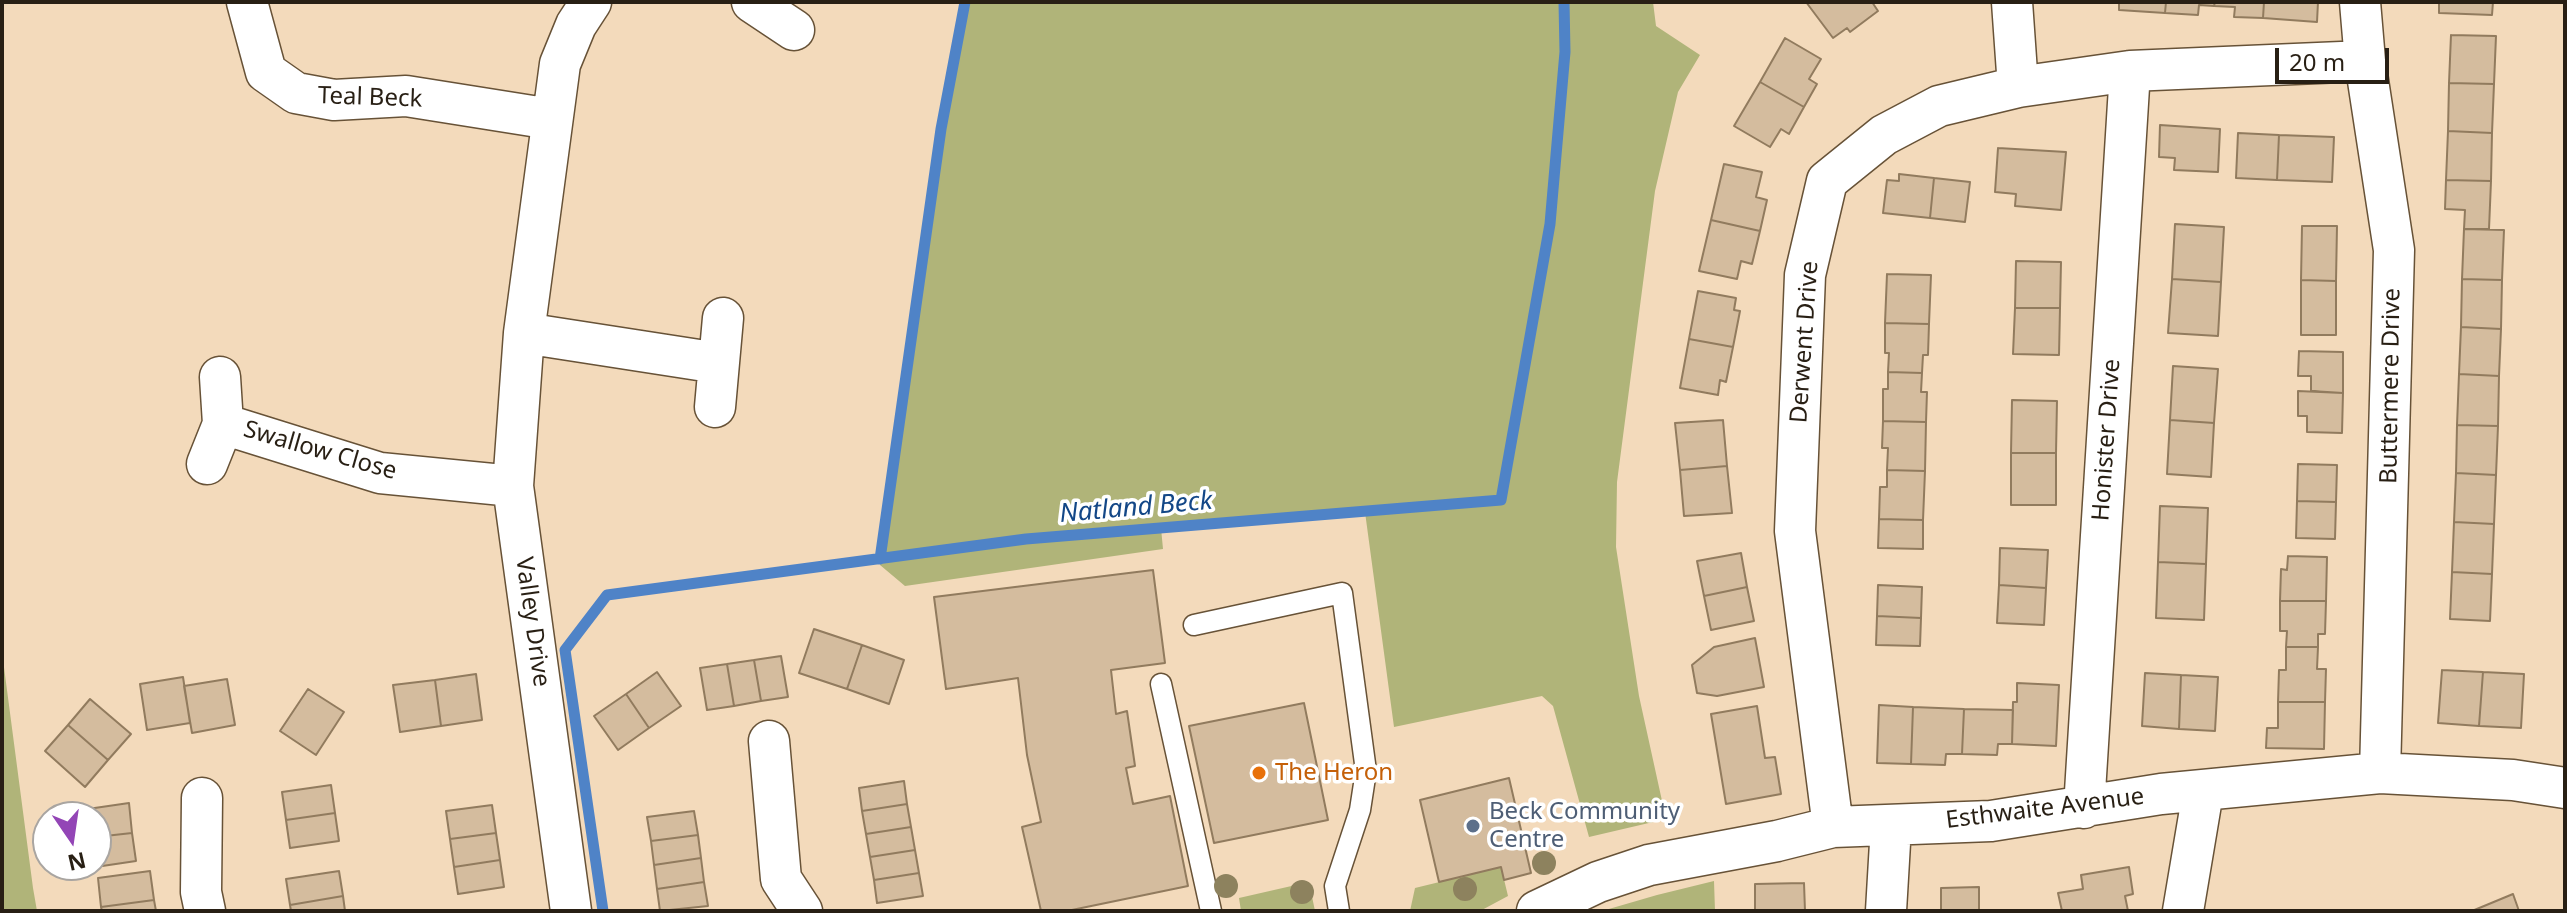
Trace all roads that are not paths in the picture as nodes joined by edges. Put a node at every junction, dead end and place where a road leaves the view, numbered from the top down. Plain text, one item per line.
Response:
1 (247, 2) edge
2 (591, 2) edge
3 (752, 2) edge
4 (2012, 2) edge
5 (2360, 2) edge
6 (794, 30) dead end
7 (2365, 61) junction
8 (2130, 71) junction
9 (2018, 87) junction
10 (551, 119) junction
11 (723, 318) dead end
12 (524, 333) junction
13 (718, 363) junction
14 (220, 377) dead end
15 (715, 407) dead end
16 (223, 424) junction
17 (207, 464) dead end
18 (513, 486) junction
19 (1194, 625) dead end
20 (1161, 684) dead end
21 (769, 741) dead end
22 (2380, 773) junction
23 (2565, 788) edge
24 (2203, 792) junction
25 (202, 798) dead end
26 (2084, 808) junction
27 (1891, 826) junction
28 (1833, 827) junction
29 (205, 911) edge
30 (571, 911) edge
31 (802, 911) edge
32 (1211, 911) edge
33 (1339, 911) edge
34 (1537, 911) edge
35 (1886, 911) edge
36 (2183, 911) edge

1 - 10 street, Teal Beck
2 - 10 street, Valley Drive
3 - 6 street
4 - 9 street
5 - 7 street, Buttermere Drive
7 - 8 street, Derwent Drive
7 - 22 street, Buttermere Drive
8 - 9 street, Derwent Drive
8 - 26 street, Honister Drive
9 - 28 street, Derwent Drive
10 - 12 street, Valley Drive
11 - 13 street
12 - 13 street
12 - 18 street, Valley Drive
13 - 15 street
14 - 16 street, Swallow Close
16 - 17 street, Swallow Close
16 - 18 street, Swallow Close
18 - 30 street, Valley Drive
19 - 33 lane
20 - 32 lane
21 - 31 street
22 - 23 street, Esthwaite Avenue
22 - 24 street, Esthwaite Avenue
24 - 26 street, Esthwaite Avenue
24 - 36 street
25 - 29 street
26 - 27 street, Esthwaite Avenue
27 - 28 street, Esthwaite Avenue
27 - 35 street
28 - 34 street, Esthwaite Avenue

